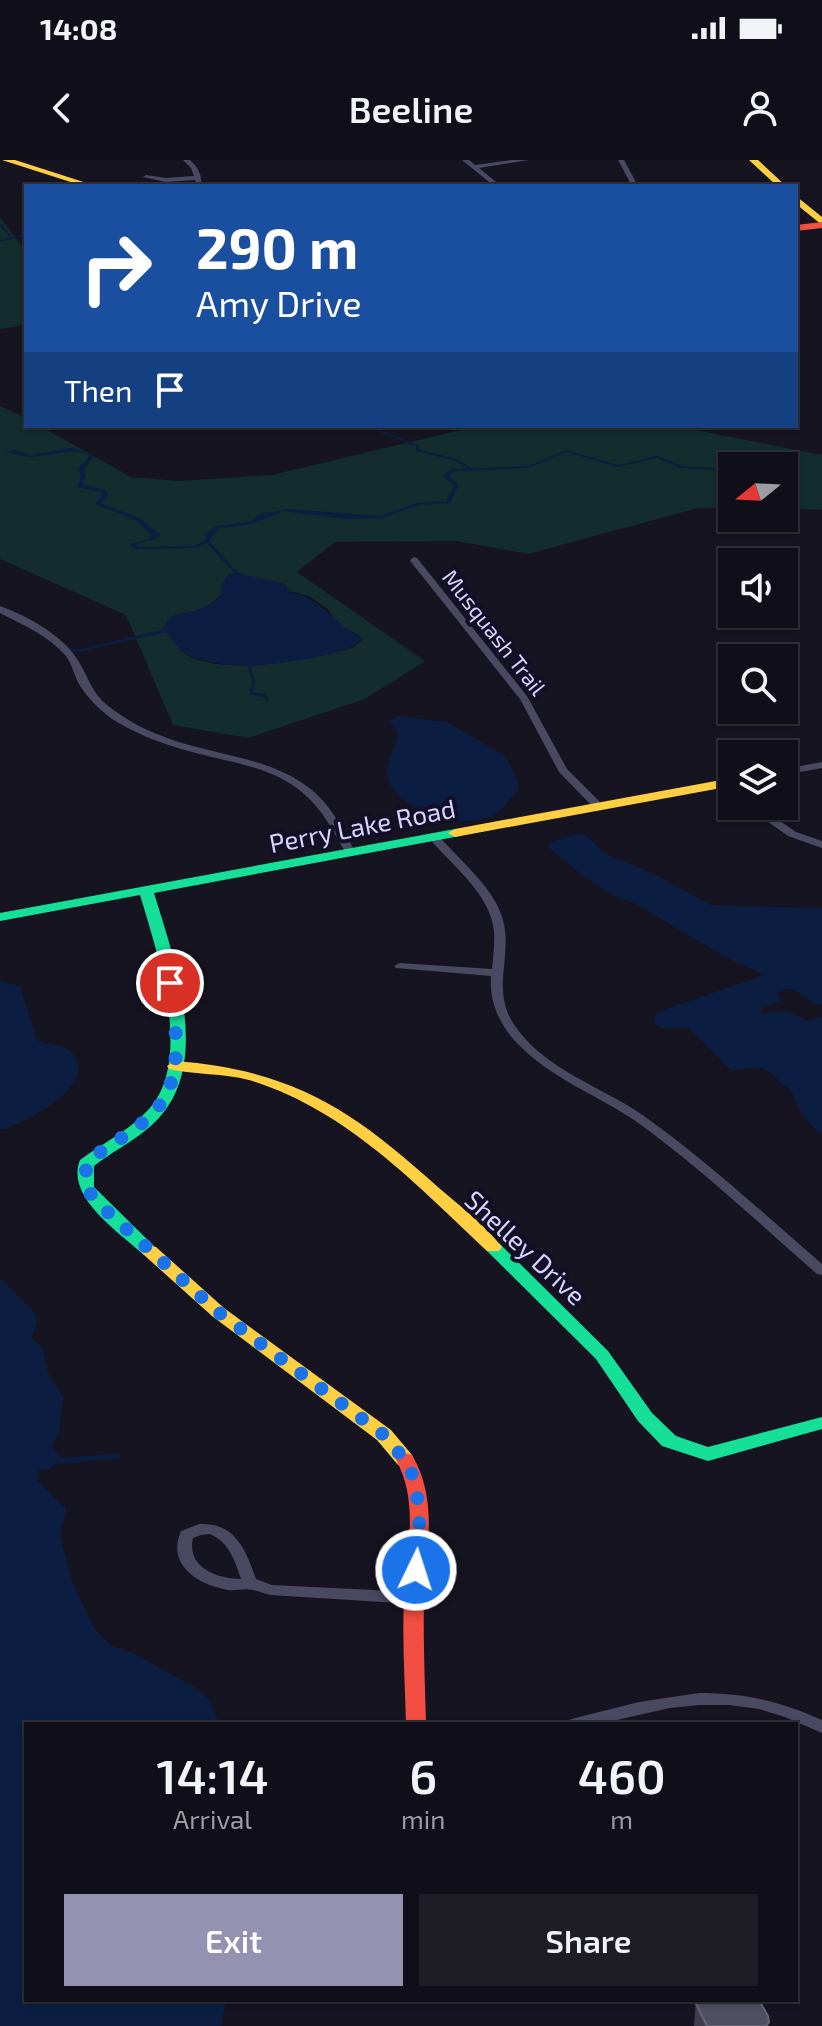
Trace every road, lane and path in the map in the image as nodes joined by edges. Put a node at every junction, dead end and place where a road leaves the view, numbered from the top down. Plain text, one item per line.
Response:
1 (6, 160) edge
2 (186, 160) edge
3 (465, 160) edge
4 (526, 160) edge
5 (621, 160) edge
6 (753, 160) edge
7 (474, 167) junction
8 (146, 177) dead end
9 (199, 182) edge
10 (85, 184) edge
11 (495, 184) edge
12 (634, 184) edge
13 (780, 184) edge
14 (798, 201) edge
15 (820, 222) edge
16 (798, 228) edge
17 (414, 560) dead end
18 (0, 609) edge
19 (822, 765) edge
20 (798, 769) edge
21 (718, 787) edge
22 (598, 806) junction
23 (772, 820) edge
24 (433, 836) junction
25 (822, 845) edge
26 (350, 851) junction
27 (146, 891) junction
28 (0, 917) edge
29 (400, 966) dead end
30 (495, 973) junction
31 (175, 1066) junction
32 (822, 1271) edge
33 (822, 1423) edge
34 (250, 1583) junction
35 (414, 1598) junction
36 (416, 1722) edge
37 (583, 1722) edge
38 (822, 1727) edge

1 - 10 main road
2 - 9 street
3 - 7 street
4 - 7 street
5 - 12 street
6 - 13 main road
7 - 11 street
8 - 9 street
14 - 15 main road
15 - 16 main road
17 - 22 street, Musquash Trail
18 - 26 street
19 - 20 street
21 - 22 main road, Perry Lake Road
22 - 24 main road, Perry Lake Road
23 - 25 street
24 - 26 main road, Perry Lake Road
24 - 30 street
26 - 27 main road, Perry Lake Road
27 - 28 main road, Perry Lake Road
27 - 31 main road
29 - 30 street
30 - 32 street
31 - 33 main road, Shelley Drive
31 - 35 main road
34 - 34 street
34 - 35 street
35 - 36 main road
37 - 38 street

